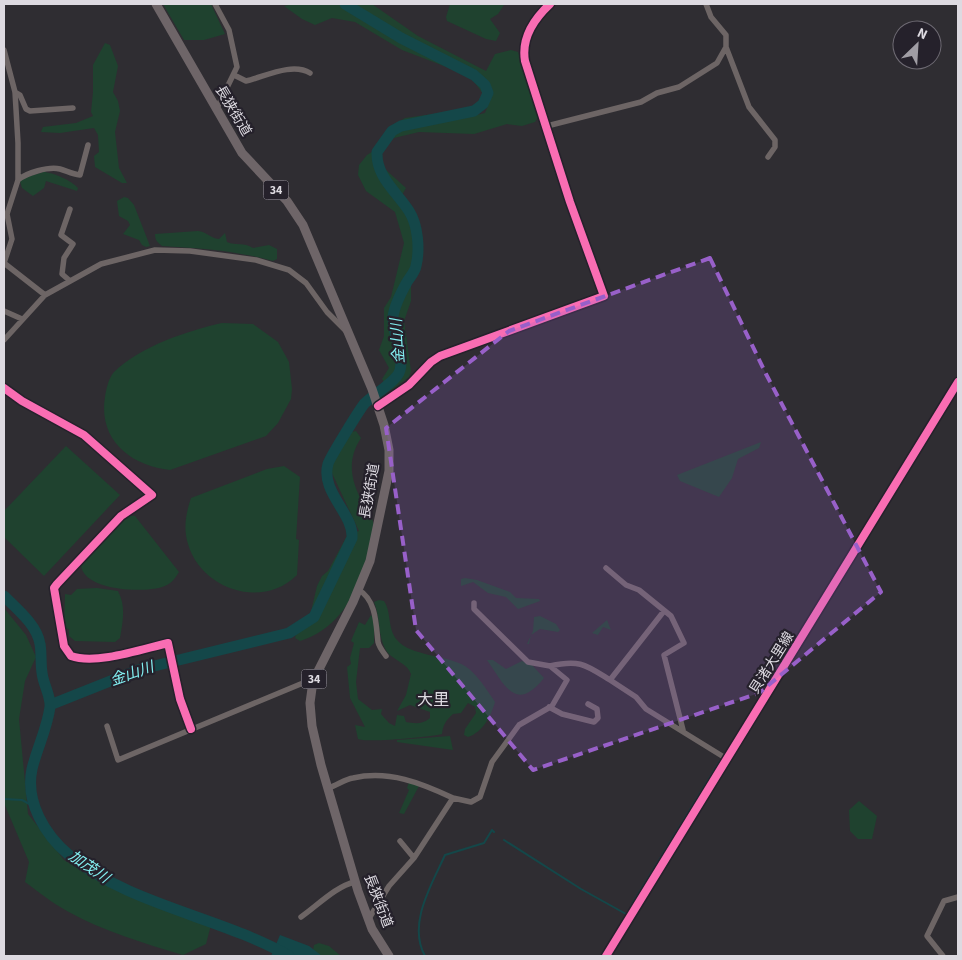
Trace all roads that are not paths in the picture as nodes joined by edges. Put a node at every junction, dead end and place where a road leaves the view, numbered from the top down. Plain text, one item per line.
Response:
1 (156, 4) edge
2 (215, 4) edge
3 (550, 4) edge
4 (706, 4) edge
5 (726, 47) junction
6 (4, 50) edge
7 (310, 73) dead end
8 (234, 75) junction
9 (15, 92) junction
10 (73, 108) dead end
11 (216, 110) junction
12 (547, 126) junction
13 (88, 145) dead end
14 (768, 157) dead end
15 (18, 180) junction
16 (70, 209) dead end
17 (70, 281) junction
18 (45, 295) junction
19 (4, 311) edge
20 (22, 319) junction
21 (348, 332) junction
22 (4, 340) edge
23 (958, 382) edge
24 (4, 388) edge
25 (378, 405) junction
26 (152, 495) joint
27 (606, 568) dead end
28 (359, 590) junction
29 (474, 603) dead end
30 (664, 611) junction
31 (386, 656) dead end
32 (550, 666) junction
33 (610, 680) junction
34 (313, 681) junction
35 (588, 704) dead end
36 (549, 707) junction
37 (107, 726) dead end
38 (191, 729) junction
39 (683, 730) junction
40 (727, 759) junction
41 (328, 788) junction
42 (453, 798) junction
43 (400, 841) dead end
44 (414, 858) junction
45 (355, 882) junction
46 (958, 897) edge
47 (301, 918) dead end
48 (368, 920) junction
49 (389, 956) edge
50 (606, 956) edge
51 (943, 956) edge

1 - 11 main road, 長狭街道 / 34
2 - 8 street
3 - 12 street
4 - 5 street
5 - 12 street
5 - 14 street
6 - 9 street
7 - 8 street
8 - 11 street
9 - 10 street
9 - 15 street
11 - 21 main road, 長狭街道 / 34
12 - 25 street
13 - 15 street
15 - 18 street
16 - 17 street
17 - 18 street
17 - 21 street
18 - 20 street
19 - 20 street
20 - 22 street
21 - 25 main road, 長狭街道 / 34
23 - 40 street, 貝渚大里線
24 - 26 street
25 - 28 main road, 長狭街道 / 34
26 - 38 street
27 - 30 street
28 - 31 street
28 - 34 main road, 長狭街道 / 34
29 - 32 street
30 - 33 street
30 - 39 street
32 - 33 street
32 - 36 street
33 - 39 street
34 - 38 street
34 - 41 main road, 長狭街道 / 34
35 - 36 street
36 - 42 street
37 - 38 street
39 - 40 street
40 - 50 street, 貝渚大里線
41 - 42 street
41 - 45 main road, 長狭街道 / 34
42 - 44 street
43 - 44 street
44 - 48 street
45 - 47 street
45 - 48 main road, 長狭街道 / 34
46 - 51 street
48 - 49 main road, 長狭街道 / 34

